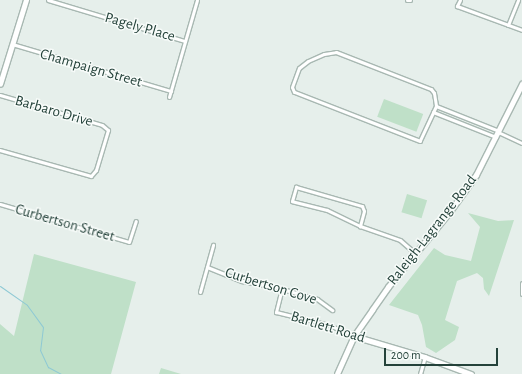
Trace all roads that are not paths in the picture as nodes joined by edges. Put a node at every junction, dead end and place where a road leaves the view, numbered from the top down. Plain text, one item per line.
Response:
1 (26, 0) edge
2 (48, 0) edge
3 (197, 0) edge
4 (460, 0) edge
5 (518, 0) edge
6 (508, 25) junction
7 (522, 30) edge
8 (186, 41) junction
9 (12, 44) junction
10 (0, 84) edge
11 (522, 84) edge
12 (171, 91) junction
13 (0, 95) edge
14 (169, 97) dead end
15 (436, 106) junction
16 (433, 112) junction
17 (466, 118) junction
18 (464, 124) junction
19 (499, 132) junction
20 (496, 138) junction
21 (522, 143) edge
22 (0, 150) edge
23 (0, 204) edge
24 (136, 221) dead end
25 (360, 226) junction
26 (213, 245) dead end
27 (416, 254) junction
28 (207, 267) junction
29 (522, 283) edge
30 (282, 288) junction
31 (200, 292) dead end
32 (521, 293) edge
33 (332, 310) dead end
34 (354, 336) junction
35 (425, 357) junction
36 (337, 374) edge
37 (420, 374) edge
38 (471, 374) edge

1 - 9 main road
2 - 8 street, Pagely Place
3 - 8 street
4 - 6 street
5 - 6 street
6 - 7 street
8 - 12 street
9 - 10 main road
9 - 12 street, Champaign Street
11 - 19 main road, Raleigh-Lagrange Road
12 - 14 street
13 - 22 street, Barbaro Drive
15 - 16 street
15 - 16 street
15 - 17 street
16 - 18 street
17 - 18 street
17 - 19 street
18 - 20 street
19 - 20 main road, Raleigh-Lagrange Road
19 - 21 street
20 - 27 main road, Raleigh-Lagrange Road
23 - 24 street, Curbertson Street
25 - 25 street
25 - 27 street
26 - 28 street
27 - 34 main road, Raleigh-Lagrange Road
28 - 30 street, Curbertson Cove
28 - 31 street
29 - 32 street
30 - 33 street, Curbertson Cove
30 - 34 street, Bartlett Road
34 - 35 main road, Bartlett Road
34 - 36 main road, Raleigh-Lagrange Road
35 - 37 street
35 - 38 main road, Bartlett Road

